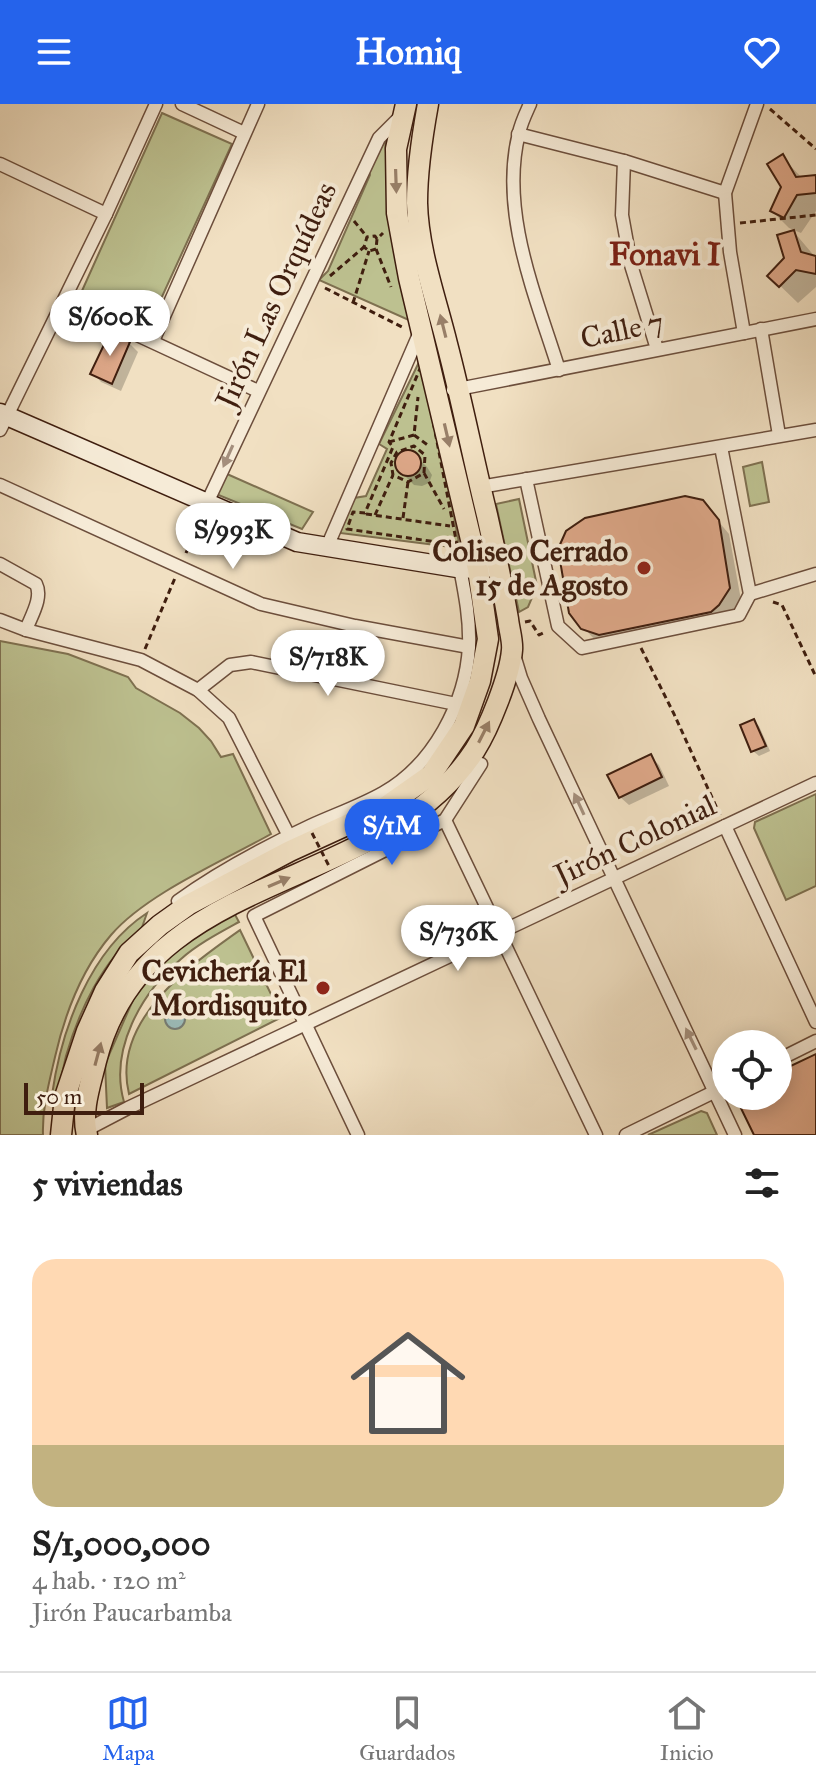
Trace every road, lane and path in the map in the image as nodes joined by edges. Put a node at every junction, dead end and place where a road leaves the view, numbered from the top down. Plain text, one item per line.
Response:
1 (156, 104) edge
2 (182, 104) edge
3 (258, 104) edge
4 (428, 104) edge
5 (530, 104) edge
6 (757, 104) edge
7 (765, 104) edge
8 (404, 109) edge
9 (244, 133) junction
10 (518, 134) junction
11 (816, 149) edge
12 (624, 161) junction
13 (0, 164) edge
14 (725, 193) junction
15 (106, 214) junction
16 (816, 215) edge
17 (353, 220) dead end
18 (728, 224) junction
19 (367, 237) junction
20 (364, 247) junction
21 (369, 251) junction
22 (328, 277) dead end
23 (311, 281) junction
24 (64, 301) junction
25 (353, 303) junction
26 (816, 319) edge
27 (761, 329) junction
28 (420, 330) junction
29 (744, 333) junction
30 (153, 341) junction
31 (657, 349) junction
32 (422, 364) junction
33 (559, 370) junction
34 (459, 389) junction
35 (258, 391) junction
36 (438, 392) junction
37 (3, 420) edge
38 (816, 430) edge
39 (414, 435) junction
40 (779, 435) junction
41 (389, 442) junction
42 (721, 447) junction
43 (439, 453) junction
44 (424, 473) junction
45 (393, 475) junction
46 (526, 479) junction
47 (408, 482) junction
48 (0, 485) edge
49 (480, 487) junction
50 (206, 505) junction
51 (365, 513) junction
52 (375, 515) junction
53 (403, 519) junction
54 (454, 527) junction
55 (327, 547) junction
56 (0, 564) edge
57 (499, 566) junction
58 (180, 567) junction
59 (469, 568) junction
60 (816, 574) edge
61 (750, 594) junction
62 (782, 605) dead end
63 (0, 620) edge
64 (26, 630) junction
65 (635, 638) junction
66 (469, 647) junction
67 (512, 650) junction
68 (141, 660) junction
69 (816, 677) edge
70 (198, 690) junction
71 (456, 704) junction
72 (481, 764) dead end
73 (816, 783) edge
74 (445, 820) junction
75 (725, 826) junction
76 (312, 833) dead end
77 (289, 836) junction
78 (330, 868) dead end
79 (614, 878) junction
80 (501, 932) junction
81 (146, 938) junction
82 (816, 1022) edge
83 (307, 1025) junction
84 (816, 1041) edge
85 (792, 1053) edge
86 (712, 1071) edge
87 (712, 1093) edge
88 (727, 1110) edge
89 (86, 1133) edge
90 (61, 1135) edge
91 (358, 1135) edge
92 (596, 1135) edge
93 (626, 1135) edge
94 (735, 1135) edge

1 - 15 street
2 - 9 street
3 - 9 street
34 -> 4 main road
5 - 10 street
6 - 14 street
7 - 11 path
8 - 23 street, Jirón Las Orquídeas
8 -> 28 main road
9 - 30 street
10 - 12 street
10 - 33 street
12 - 14 street
12 - 31 street
13 - 15 street
14 - 18 street
15 - 24 street
16 - 18 path
17 - 19 path
18 - 29 street
19 - 20 path
19 - 21 path
20 - 21 path
20 - 22 path
21 - 25 path
23 - 25 path
23 - 35 street, Jirón Las Orquídeas
24 - 30 street
24 - 37 street
25 - 28 path
26 - 27 street, Calle 7
27 - 29 street, Calle 7
27 - 40 street
28 - 36 main road
28 - 55 street
29 - 31 street, Calle 7
30 - 35 street
31 - 33 street, Calle 7
32 - 39 path
32 - 41 path
32 - 43 path
33 - 34 street, Calle 7
34 - 36 street, Calle 7
34 - 49 main road
35 -> 50 street, Jirón Las Orquídeas
36 -> 59 main road
37 - 50 main road
38 - 40 street
39 - 41 path
39 - 43 path
40 - 42 street
41 - 51 path
42 - 46 street
42 - 61 street
43 - 54 path
44 - 45 path
44 - 47 path
44 - 54 path
45 - 47 path
45 - 52 path
46 - 49 street
46 - 65 street
47 - 53 path
48 - 58 street
49 - 57 main road
50 - 55 main road
50 - 58 path
51 - 52 path
51 - 54 path
52 - 53 path
53 - 54 path
55 - 59 main road
56 - 64 street
57 - 59 main road
57 - 67 main road
58 - 66 street
58 - 68 path
59 - 66 street
59 - 81 main road
60 - 61 street
61 - 65 street
62 - 69 path
63 - 64 street
64 - 68 street
65 - 75 path
66 - 71 street
79 -> 67 street
89 -> 67 main road
68 - 70 street
70 - 71 street
70 - 77 street
71 - 77 street
72 - 74 street
73 - 75 street, Jirón Colonial
74 - 80 street
74 - 83 street
75 - 79 street, Jirón Colonial
75 - 82 street
76 - 78 path, bridge
77 - 81 street
79 - 80 street, Jirón Colonial
86 -> 79 street
80 - 83 street, Jirón Colonial
80 - 92 street
81 - 90 main road
83 - 89 street, Jirón Colonial
83 - 91 street
84 - 85 street
87 - 93 street
88 - 94 street

